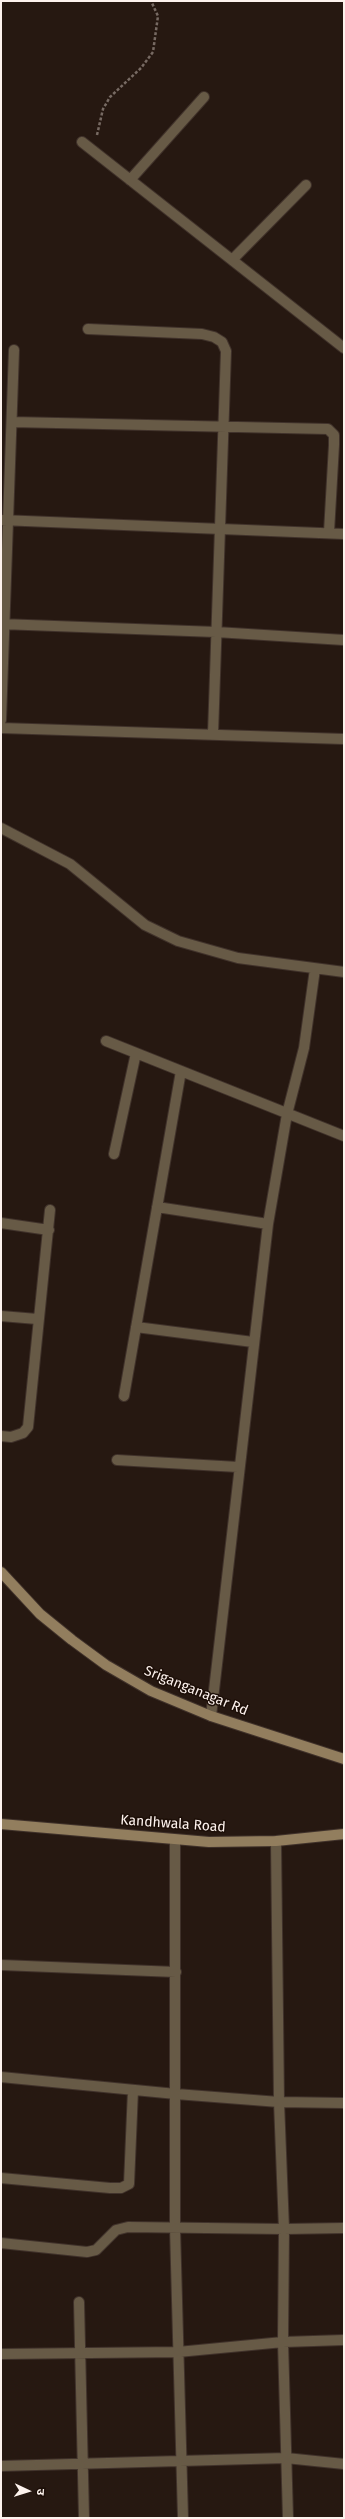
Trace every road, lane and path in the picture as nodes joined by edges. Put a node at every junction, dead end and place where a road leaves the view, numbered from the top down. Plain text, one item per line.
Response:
1 (151, 1) edge
2 (204, 98) dead end
3 (82, 142) dead end
4 (94, 152) junction
5 (130, 180) junction
6 (306, 185) dead end
7 (232, 260) junction
8 (88, 329) dead end
9 (344, 348) edge
10 (14, 350) dead end
11 (12, 422) junction
12 (224, 426) junction
13 (5, 521) edge
14 (219, 528) junction
15 (329, 532) junction
16 (344, 534) edge
17 (3, 624) edge
18 (216, 632) junction
19 (344, 640) edge
20 (1, 720) edge
21 (1, 728) edge
22 (213, 734) junction
23 (344, 739) edge
24 (1, 828) edge
25 (315, 969) junction
26 (344, 972) edge
27 (106, 1041) dead end
28 (136, 1053) junction
29 (181, 1071) junction
30 (287, 1114) junction
31 (344, 1136) edge
32 (114, 1154) dead end
33 (157, 1207) junction
34 (50, 1210) dead end
35 (1, 1223) edge
36 (268, 1224) junction
37 (49, 1230) junction
38 (1, 1316) edge
39 (38, 1319) junction
40 (136, 1328) junction
41 (253, 1342) junction
42 (124, 1396) dead end
43 (1, 1436) edge
44 (118, 1460) dead end
45 (238, 1467) junction
46 (1, 1572) edge
47 (211, 1716) junction
48 (344, 1759) edge
49 (1, 1824) edge
50 (344, 1834) edge
51 (176, 1840) junction
52 (276, 1841) junction
53 (1, 1966) edge
54 (176, 1972) junction
55 (1, 2077) edge
56 (133, 2090) junction
57 (176, 2094) junction
58 (279, 2102) junction
59 (344, 2103) edge
60 (1, 2178) edge
61 (175, 2228) junction
62 (344, 2228) edge
63 (284, 2229) junction
64 (1, 2243) edge
65 (79, 2302) dead end
66 (344, 2340) edge
67 (283, 2342) junction
68 (80, 2352) junction
69 (178, 2352) junction
70 (1, 2354) edge
71 (286, 2458) junction
72 (182, 2460) junction
73 (84, 2462) junction
74 (344, 2464) edge
75 (1, 2466) edge
76 (84, 2518) edge
77 (183, 2518) edge
78 (288, 2518) edge

1 - 4 path
2 - 5 street
3 - 4 street
4 - 5 street
5 - 7 street
6 - 7 street
7 - 9 street
8 - 12 street
10 - 11 street
11 - 12 street
11 - 13 street
12 - 14 street
12 - 15 street
13 - 14 street
13 - 17 street
14 - 15 street
14 - 18 street
15 - 16 street
17 - 18 street
17 - 20 street
18 - 19 street
18 - 22 street
21 - 22 street
22 - 23 street
24 - 25 street
25 - 26 street
25 - 30 street
27 - 28 street
28 - 29 street
28 - 32 street
29 - 30 street
29 - 33 street
30 - 31 street
30 - 36 street
33 - 36 street
33 - 40 street
34 - 37 street
35 - 37 street
36 - 41 street
37 - 39 street
38 - 39 street
39 - 43 street
40 - 41 street
40 - 42 street
41 - 45 street
44 - 45 street
45 - 47 street
46 - 47 main road, Sriganganagar Rd
47 - 48 main road, Sriganganagar Rd
49 - 51 main road, Kandhwala Road
50 - 52 main road, Kandhwala Road
51 - 52 main road, Kandhwala Road
51 - 54 street
52 - 58 street
53 - 54 street
54 - 57 street
55 - 56 street
56 - 57 street
56 - 60 street
57 - 58 street
57 - 61 street
58 - 59 street
58 - 63 street
61 - 63 street
61 - 64 street
61 - 69 street
62 - 63 street
63 - 67 street
65 - 68 street
66 - 67 street
67 - 69 street
67 - 71 street
68 - 69 street
68 - 70 street
68 - 73 street
69 - 72 street
71 - 72 street
71 - 74 street
71 - 78 street
72 - 73 street
72 - 77 street
73 - 75 street
73 - 76 street

